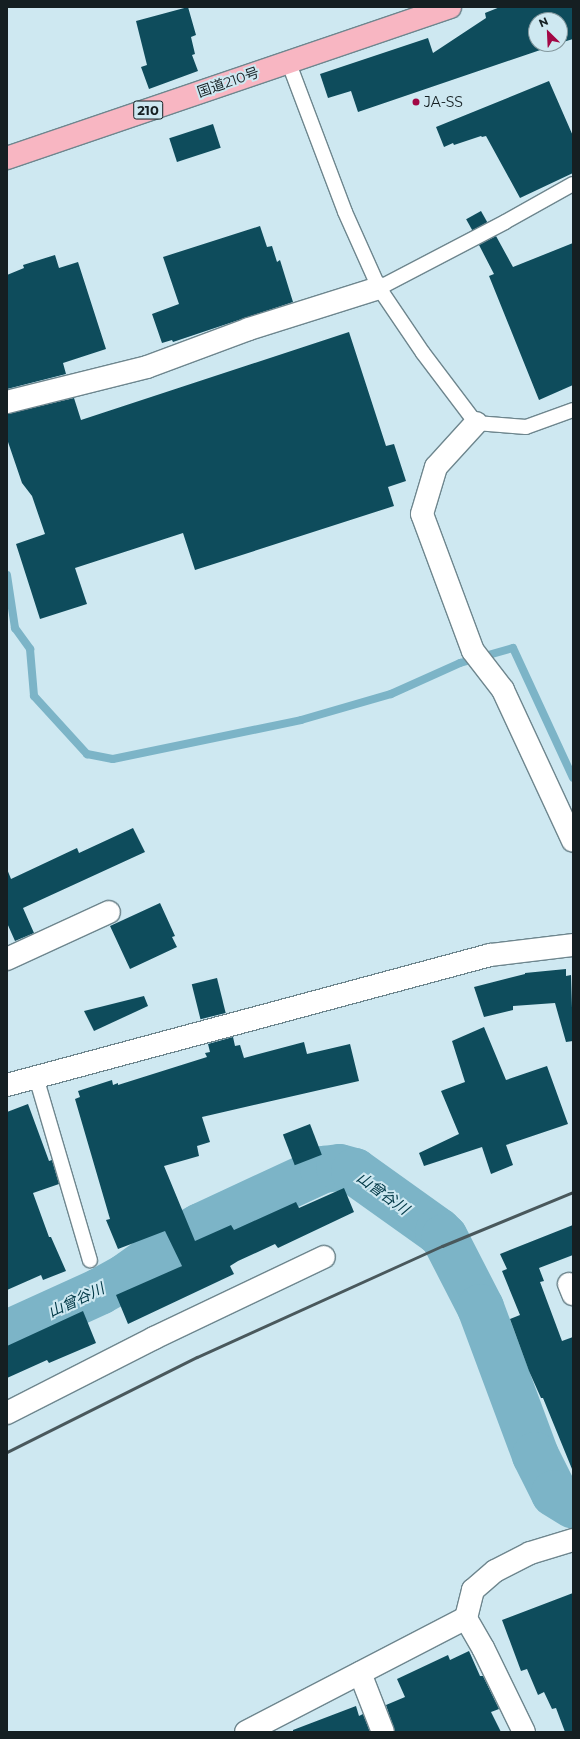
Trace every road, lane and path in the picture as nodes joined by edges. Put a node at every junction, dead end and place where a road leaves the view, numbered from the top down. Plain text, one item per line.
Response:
1 (450, 7) edge
2 (288, 61) junction
3 (7, 158) edge
4 (573, 184) edge
5 (379, 288) junction
6 (7, 402) edge
7 (573, 410) edge
8 (476, 423) junction
9 (573, 840) edge
10 (109, 912) dead end
11 (573, 945) edge
12 (7, 959) edge
13 (36, 1078) junction
14 (7, 1085) edge
15 (324, 1257) dead end
16 (90, 1260) dead end
17 (7, 1413) edge
18 (573, 1540) edge
19 (466, 1618) junction
20 (360, 1673) junction
21 (246, 1732) edge
22 (383, 1732) edge
23 (524, 1732) edge

1 - 2 highway, 国道210号 / 210
2 - 3 highway, 国道210号 / 210
2 - 5 lane
4 - 5 lane
5 - 6 street
5 - 8 lane
7 - 8 lane
8 - 9 street
10 - 12 street
11 - 13 street
13 - 14 street
13 - 16 lane
15 - 17 street
18 - 19 street
19 - 20 street
19 - 23 street
20 - 21 street
20 - 22 street

